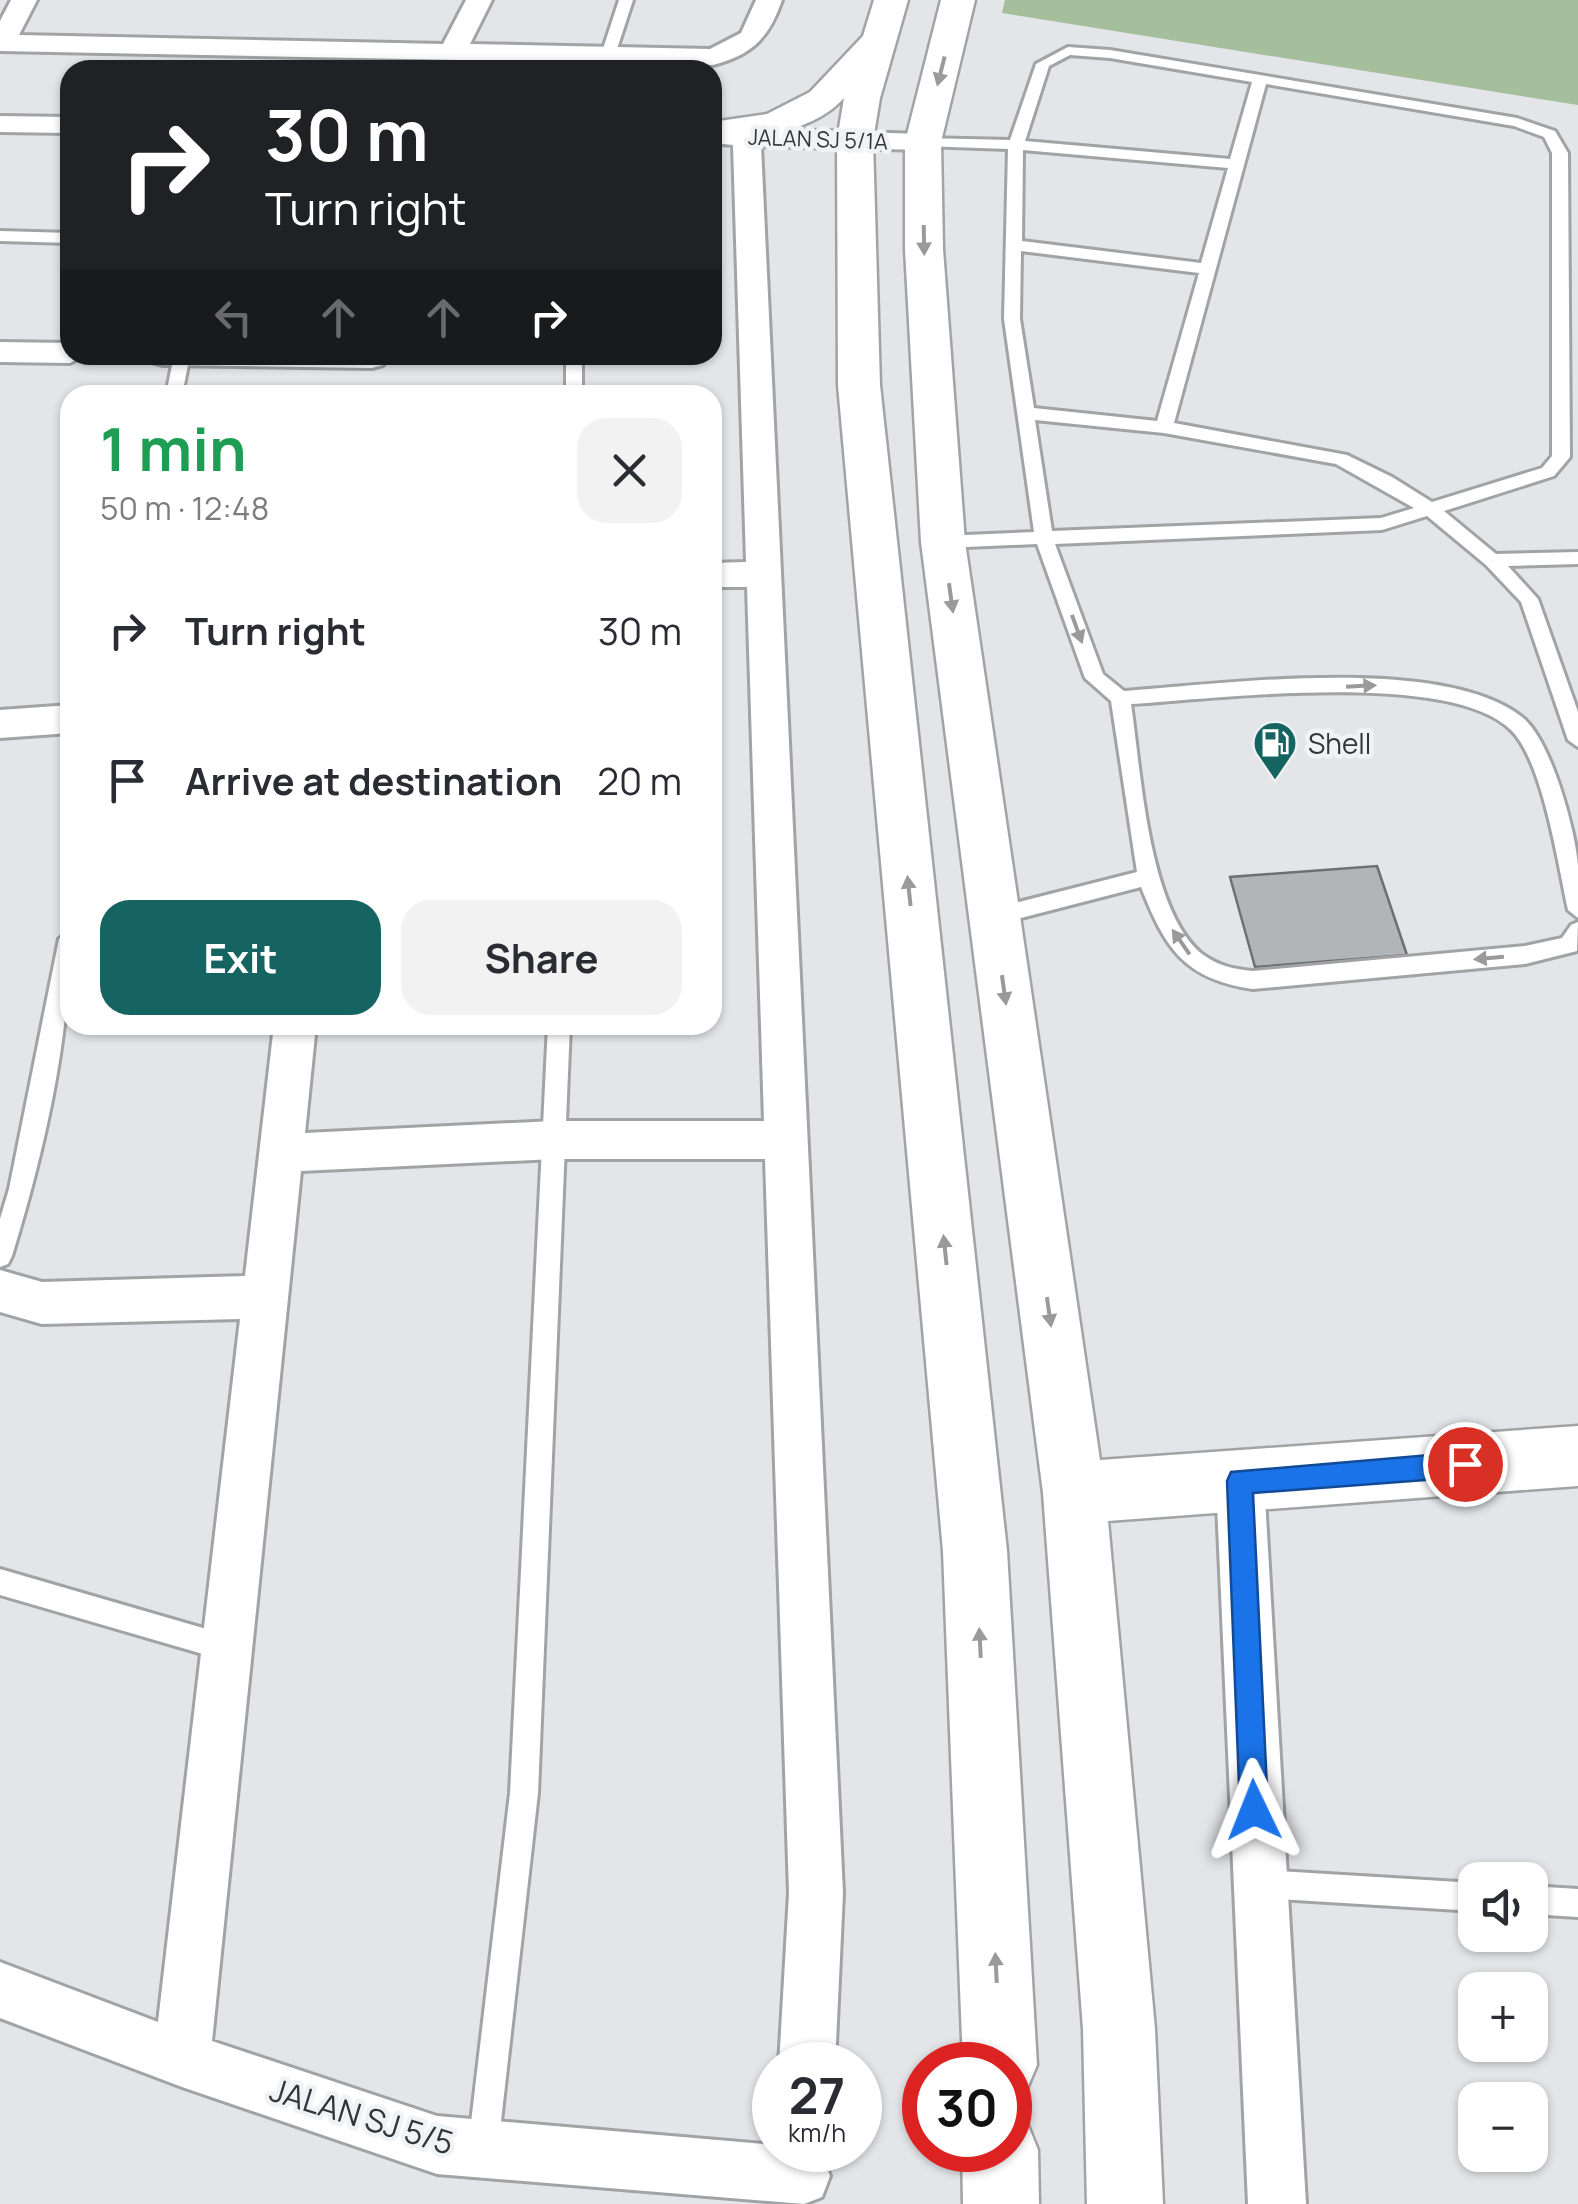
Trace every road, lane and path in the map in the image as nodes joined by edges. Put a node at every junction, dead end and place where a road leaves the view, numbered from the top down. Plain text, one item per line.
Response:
1 (24, 0) edge
2 (479, 0) edge
3 (626, 0) edge
4 (769, 0) edge
5 (891, 0) edge
6 (958, 0) edge
7 (878, 39) junction
8 (1, 43) edge
9 (452, 53) junction
10 (608, 55) junction
11 (1260, 80) junction
12 (0, 124) edge
13 (60, 125) edge
14 (724, 135) edge
15 (855, 140) junction
16 (923, 142) junction
17 (1016, 145) junction
18 (1234, 164) junction
19 (0, 236) edge
20 (60, 238) edge
21 (1013, 245) junction
22 (1207, 268) junction
23 (0, 352) edge
24 (60, 354) edge
25 (1026, 413) junction
26 (1164, 427) junction
27 (1431, 510) junction
28 (1044, 538) junction
29 (943, 542) junction
30 (1578, 558) edge
31 (1492, 560) junction
32 (764, 574) junction
33 (722, 575) edge
34 (1120, 698) junction
35 (60, 720) edge
36 (0, 724) edge
37 (1578, 740) edge
38 (1148, 877) junction
39 (1578, 910) edge
40 (994, 916) junction
41 (1578, 931) edge
42 (60, 990) edge
43 (295, 1035) edge
44 (559, 1035) edge
45 (554, 1140) junction
46 (784, 1140) junction
47 (281, 1154) junction
48 (0, 1256) edge
49 (0, 1291) edge
50 (264, 1296) junction
51 (1578, 1456) edge
52 (1240, 1481) junction
53 (1074, 1493) junction
54 (0, 1582) edge
55 (227, 1648) junction
56 (1258, 1884) junction
57 (1458, 1896) edge
58 (1548, 1902) edge
59 (1578, 1904) edge
60 (0, 1990) edge
61 (807, 2042) edge
62 (999, 2042) edge
63 (182, 2058) junction
64 (483, 2150) junction
65 (1000, 2172) edge
66 (801, 2177) edge
67 (1000, 2204) edge
68 (1124, 2204) edge
69 (1277, 2204) edge

1 - 8 street
2 - 9 street
3 - 10 lane
4 - 10 street
5 - 7 street
6 -> 16 street
7 - 14 street
7 - 15 street
8 - 9 street
9 - 10 street
11 - 17 lane
11 - 18 lane
11 - 27 lane
12 - 13 street
14 - 15 street, JALAN SJ 5/1A
14 - 32 street
15 - 16 street, JALAN SJ 5/1A
62 -> 15 street
16 - 17 lane
16 -> 29 street
17 - 18 lane
17 - 21 lane
18 - 22 lane
19 - 20 lane
21 - 22 lane
21 - 25 lane
22 - 26 lane
23 - 24 street
25 - 26 lane
25 - 28 lane
26 - 27 lane
27 - 28 lane
27 - 31 lane
28 - 29 lane
28 -> 34 lane
29 -> 40 street
30 - 31 lane
31 - 37 lane
32 - 33 street
32 - 46 street
34 - 38 lane
34 -> 39 lane
35 - 36 street
38 - 40 lane
41 -> 38 lane
40 -> 53 street
42 - 48 lane
43 - 47 street
44 - 45 lane
45 - 46 street
45 - 47 street
45 - 64 lane
46 - 61 street
47 - 50 street
49 - 50 street
50 - 55 street
51 - 52 street
52 - 53 street
52 - 56 street
53 - 68 street
54 - 55 lane
55 - 63 street
56 - 57 lane
56 - 69 street
58 - 59 lane
60 - 63 street, JALAN SJ 5/5
63 - 64 street, JALAN SJ 5/5
64 - 66 street, JALAN SJ 5/5
65 - 67 street

